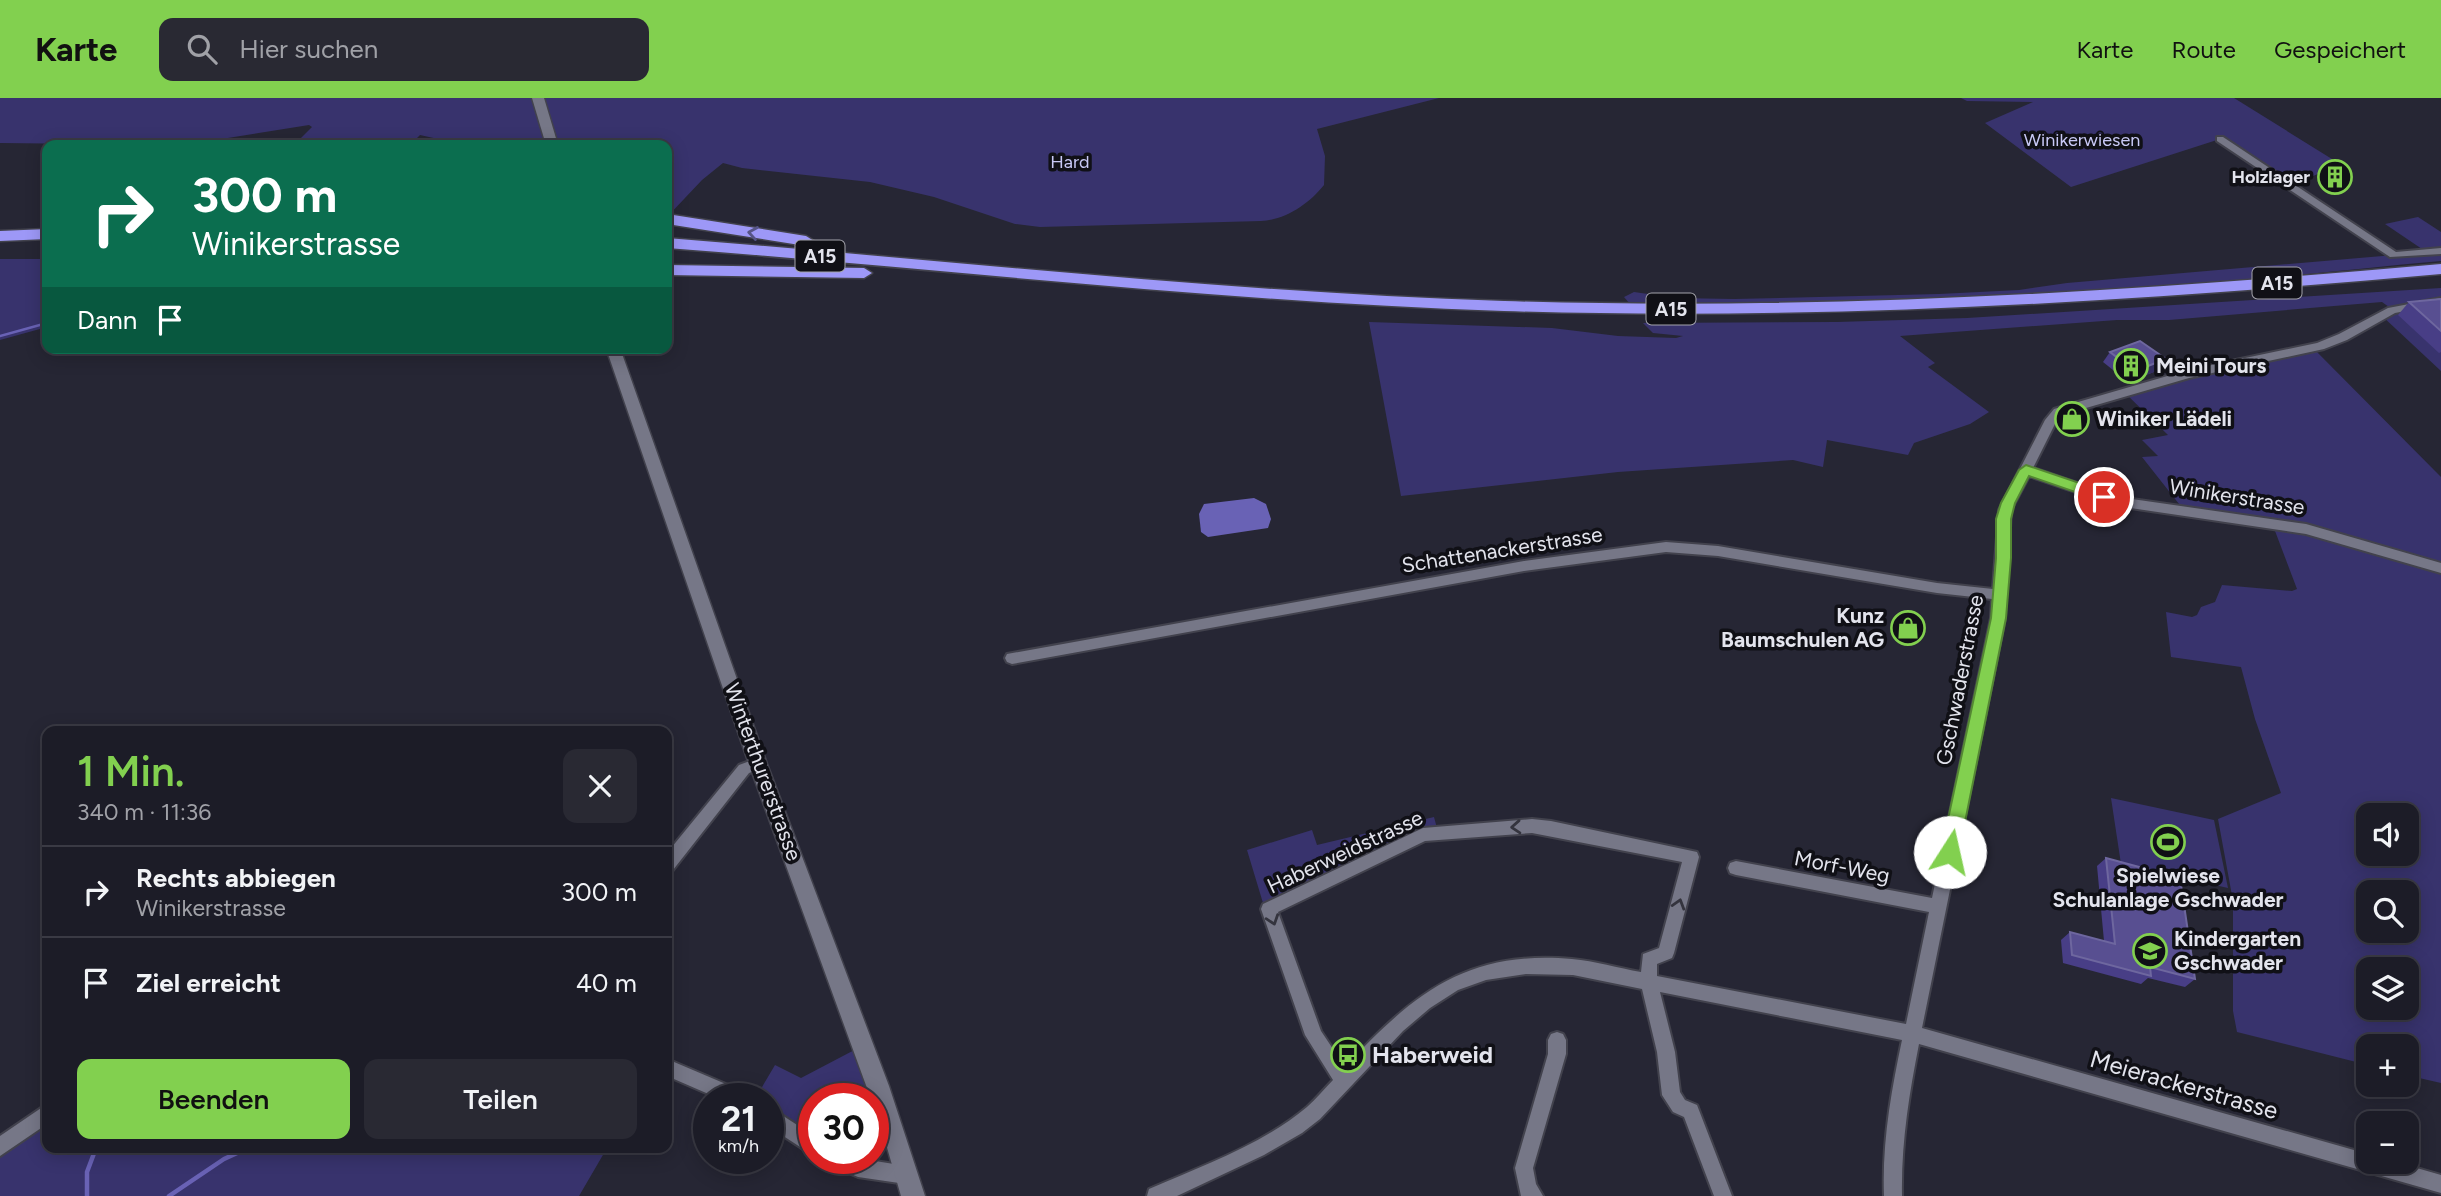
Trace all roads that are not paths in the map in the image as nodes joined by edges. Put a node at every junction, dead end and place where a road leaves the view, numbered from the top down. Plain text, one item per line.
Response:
1 (538, 98) edge
2 (2220, 139) dead end
3 (551, 140) edge
4 (672, 220) edge
5 (42, 234) edge
6 (0, 236) edge
7 (42, 241) edge
8 (0, 243) edge
9 (672, 243) edge
10 (672, 251) edge
11 (2441, 251) edge
12 (2441, 269) edge
13 (672, 270) edge
14 (974, 270) junction
15 (927, 273) junction
16 (2441, 279) edge
17 (2441, 301) edge
18 (615, 354) edge
19 (2026, 470) junction
20 (2441, 568) edge
21 (2001, 595) junction
22 (1012, 658) dead end
23 (758, 764) junction
24 (672, 859) edge
25 (1736, 868) dead end
26 (1939, 907) junction
27 (1649, 982) junction
28 (1912, 1035) junction
29 (1557, 1040) dead end
30 (672, 1069) edge
31 (1344, 1082) junction
32 (704, 1083) edge
33 (42, 1117) edge
34 (0, 1147) edge
35 (875, 1174) edge
36 (2441, 1184) edge
37 (909, 1186) edge
38 (1156, 1196) edge
39 (1534, 1196) edge
40 (1723, 1196) edge
41 (1893, 1196) edge

1 - 3 main road
2 - 11 street
14 -> 4 highway
5 - 6 highway
7 - 8 highway
9 - 14 highway, A15
10 - 15 highway, A15
12 - 14 highway, A15
13 - 15 highway
15 - 16 highway, A15
17 - 19 street, Gschwaderstrasse
18 - 23 main road, Winterthurerstrasse
19 - 20 street, Winikerstrasse
19 - 21 street, Gschwaderstrasse
21 - 22 street, Schattenackerstrasse
21 - 26 street, Gschwaderstrasse
23 - 24 street
23 - 37 main road, Winterthurerstrasse
25 - 26 street, Morf-Weg
26 - 28 street, Gschwaderstrasse
27 - 28 street
27 - 31 street
27 -> 31 street, Haberweidstrasse
27 - 40 street, Haberweidstrasse
28 - 36 street, Meierackerstrasse
28 - 41 street, Gschwaderstrasse
29 - 39 street
30 - 32 street
31 - 38 street
33 - 34 street
35 - 37 street

